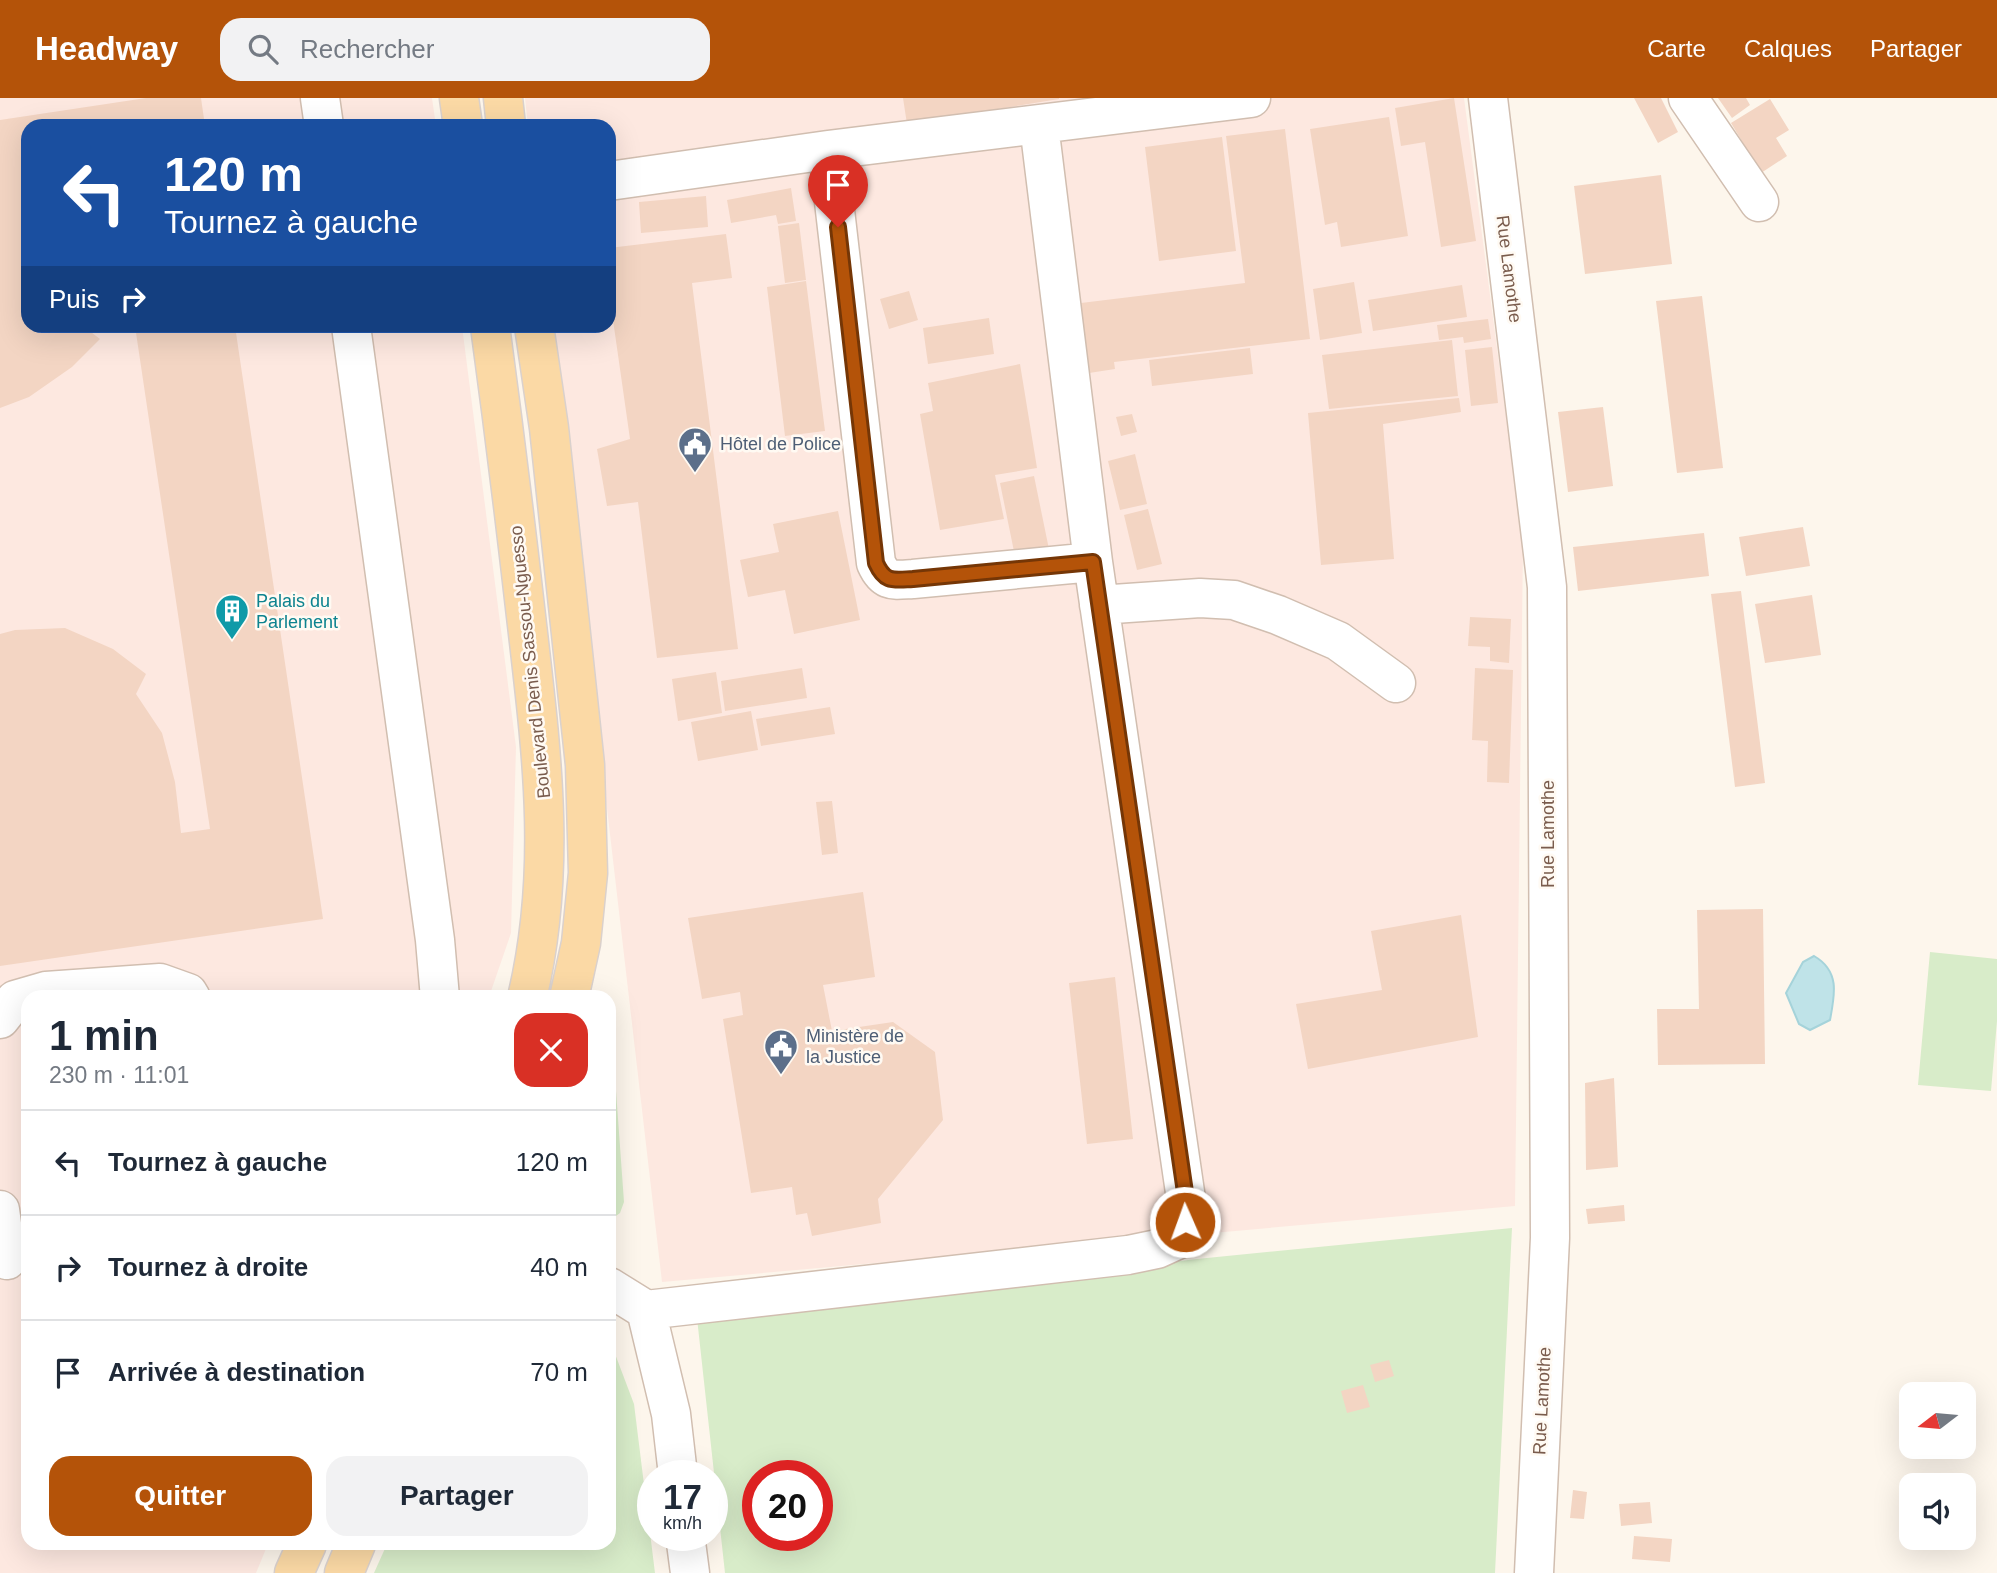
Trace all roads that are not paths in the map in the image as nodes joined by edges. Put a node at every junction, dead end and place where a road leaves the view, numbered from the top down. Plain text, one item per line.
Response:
1 (320, 98) edge
2 (459, 98) edge
3 (503, 98) edge
4 (1251, 98) edge
5 (1488, 98) edge
6 (1688, 98) edge
7 (323, 119) edge
8 (462, 119) edge
9 (505, 119) edge
10 (1039, 125) junction
11 (828, 150) junction
12 (616, 180) edge
13 (1759, 202) dead end
14 (352, 333) edge
15 (491, 333) edge
16 (535, 333) edge
17 (1093, 562) junction
18 (1099, 606) junction
19 (1396, 683) dead end
20 (60, 990) edge
21 (180, 990) edge
22 (439, 990) edge
23 (529, 990) edge
24 (571, 990) edge
25 (21, 998) edge
26 (0, 1019) edge
27 (0, 1210) edge
28 (12, 1259) edge
29 (616, 1291) edge
30 (646, 1310) junction
31 (676, 1460) edge
32 (304, 1550) edge
33 (354, 1550) edge
34 (687, 1551) edge
35 (294, 1573) edge
36 (344, 1573) edge
37 (690, 1573) edge
38 (1534, 1573) edge

1 - 7 street
2 - 8 main road
3 - 9 main road
4 - 10 street
5 - 38 street, Rue Lamothe
6 - 13 street
10 - 11 street
10 - 17 street
11 - 12 street
11 - 17 street
14 - 22 street
15 - 23 main road, Boulevard Denis Sassou-Nguesso
16 - 24 main road
17 - 18 street
18 - 19 street
18 - 30 street
20 - 21 street
25 - 26 street
27 - 28 street
29 - 30 street
30 - 31 street
32 - 35 main road
33 - 36 main road
34 - 37 street

